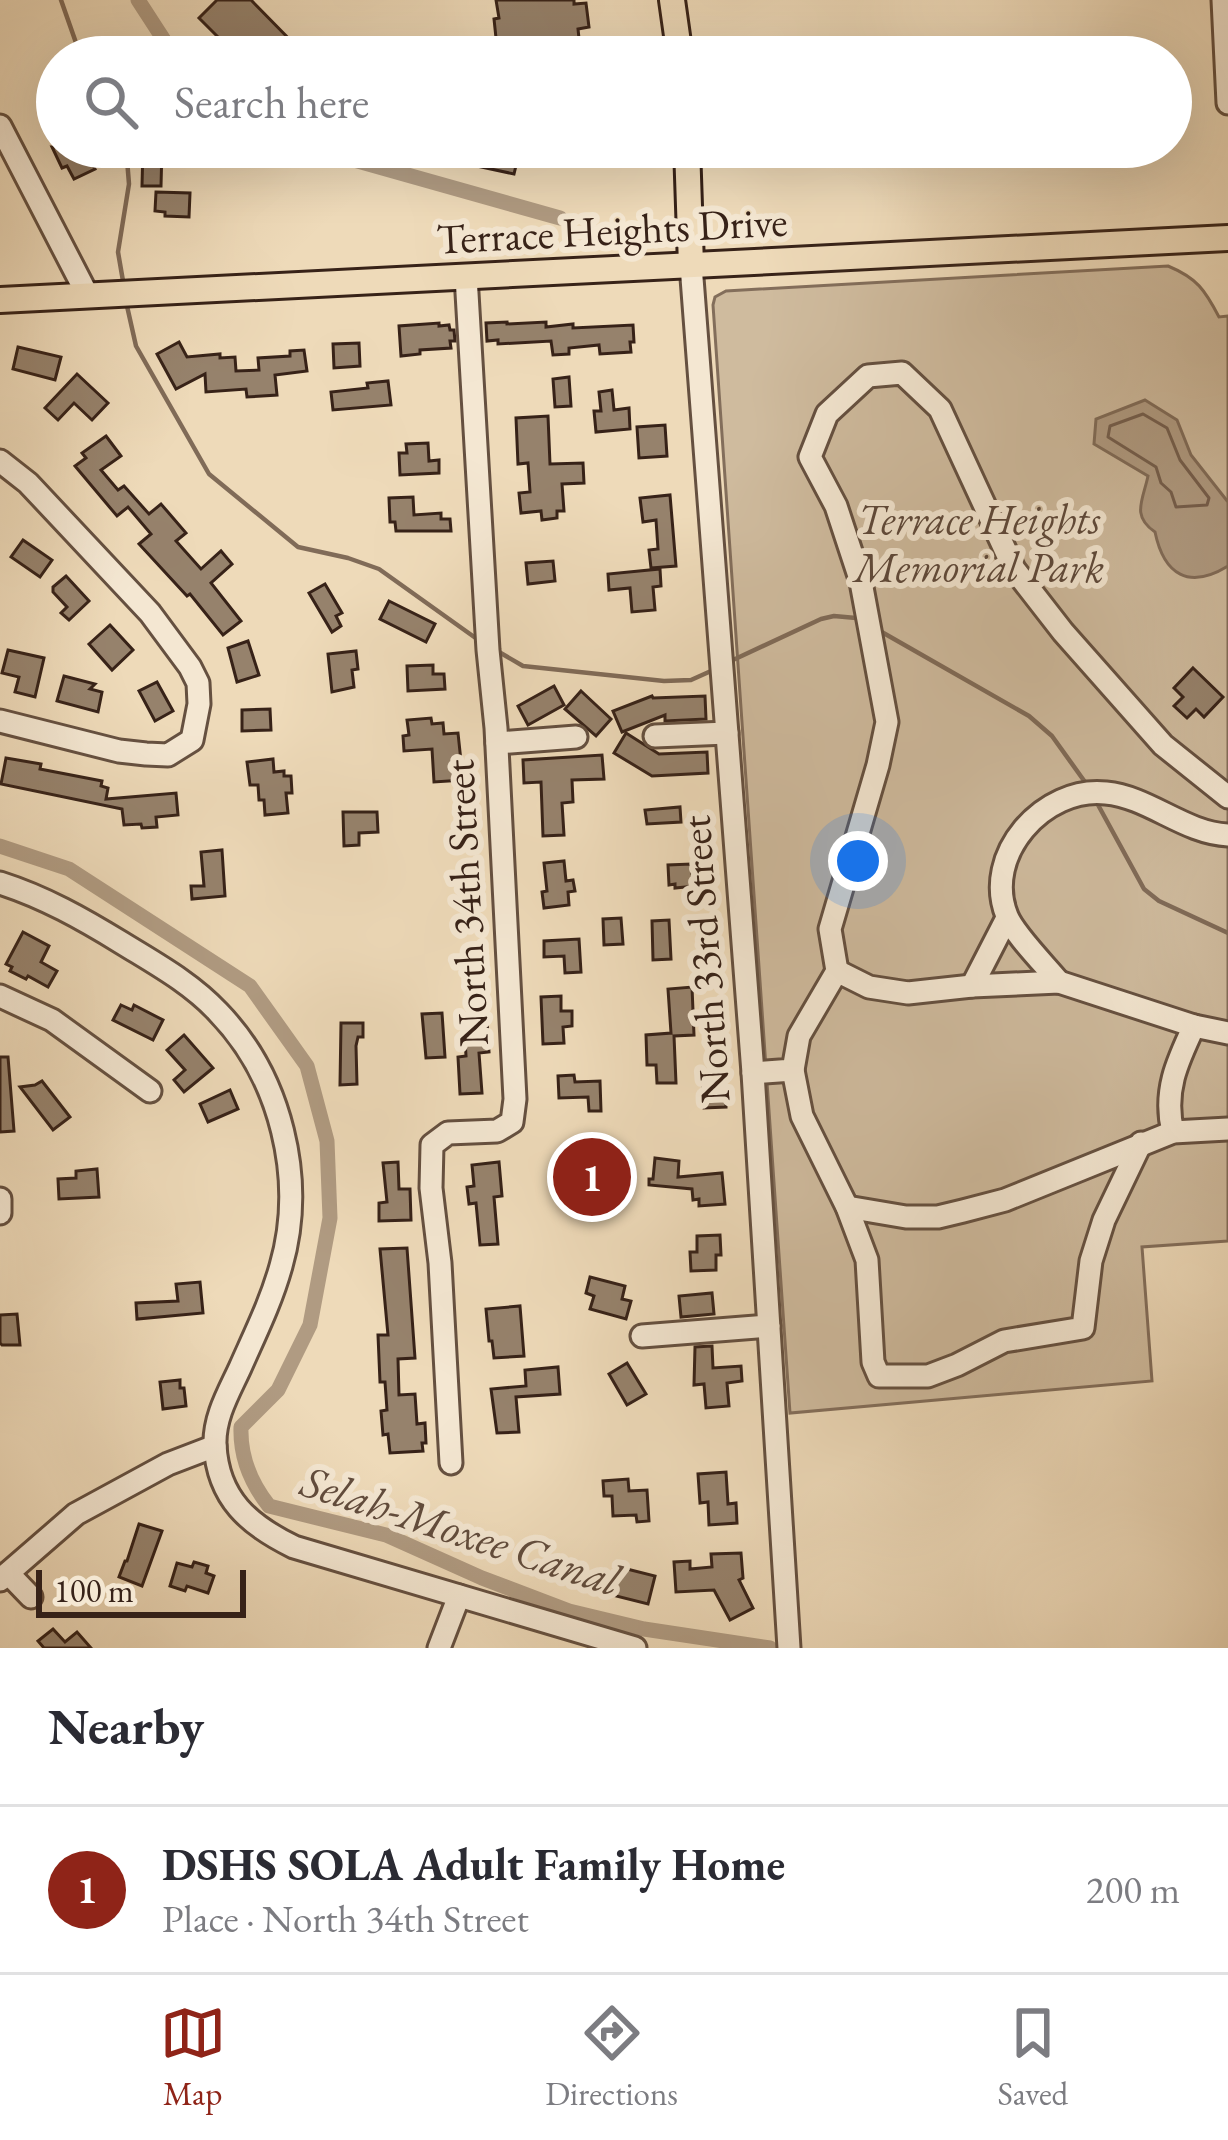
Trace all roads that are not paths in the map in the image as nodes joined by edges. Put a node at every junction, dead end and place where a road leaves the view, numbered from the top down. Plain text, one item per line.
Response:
1 (672, 0) edge
2 (1223, 0) edge
3 (677, 36) edge
4 (1226, 44) edge
5 (1228, 103) edge
6 (0, 126) edge
7 (687, 168) edge
8 (1228, 238) edge
9 (692, 265) junction
10 (466, 276) junction
11 (88, 296) junction
12 (0, 300) edge
13 (0, 461) edge
14 (0, 721) edge
15 (727, 733) junction
16 (655, 736) dead end
17 (576, 737) dead end
18 (497, 743) junction
19 (1228, 797) edge
20 (1228, 836) edge
21 (0, 883) edge
22 (1007, 918) junction
23 (837, 971) junction
24 (1059, 982) junction
25 (972, 986) junction
26 (0, 996) edge
27 (1194, 1026) junction
28 (1228, 1033) edge
29 (793, 1070) junction
30 (753, 1073) junction
31 (151, 1091) dead end
32 (1228, 1129) edge
33 (1173, 1132) junction
34 (1141, 1143) junction
35 (0, 1199) edge
36 (847, 1208) junction
37 (0, 1213) edge
38 (769, 1326) junction
39 (642, 1336) dead end
40 (215, 1446) junction
41 (452, 1463) dead end
42 (4, 1577) edge
43 (459, 1596) junction
44 (31, 1597) dead end
45 (789, 1644) edge
46 (630, 1647) edge
47 (439, 1648) edge

1 - 3 main road
2 - 4 street
4 - 5 street
6 - 11 street
7 - 9 main road
8 - 9 main road, Terrace Heights Drive
9 - 10 main road, Terrace Heights Drive
9 - 15 street, North 33rd Street
10 - 11 main road, Terrace Heights Drive
10 - 18 street, North 34th Street
11 - 12 main road, Terrace Heights Drive
13 - 14 street
15 - 16 street
15 - 30 street, North 33rd Street
17 - 18 street
18 - 41 street, North 34th Street
19 - 23 street
20 - 22 street
21 - 40 street
22 - 24 street
22 - 25 street
23 - 25 street
23 - 29 street
24 - 25 street
24 - 27 street
26 - 31 street
27 - 28 street
27 - 33 street
29 - 30 street
29 - 36 street
30 - 38 street, North 33rd Street
32 - 33 street
33 - 34 street
34 - 36 street
34 - 36 street
35 - 37 street
38 - 39 street
38 - 45 street, North 33rd Street
40 - 42 street
40 - 43 street
42 - 44 street
43 - 46 street
43 - 47 street

